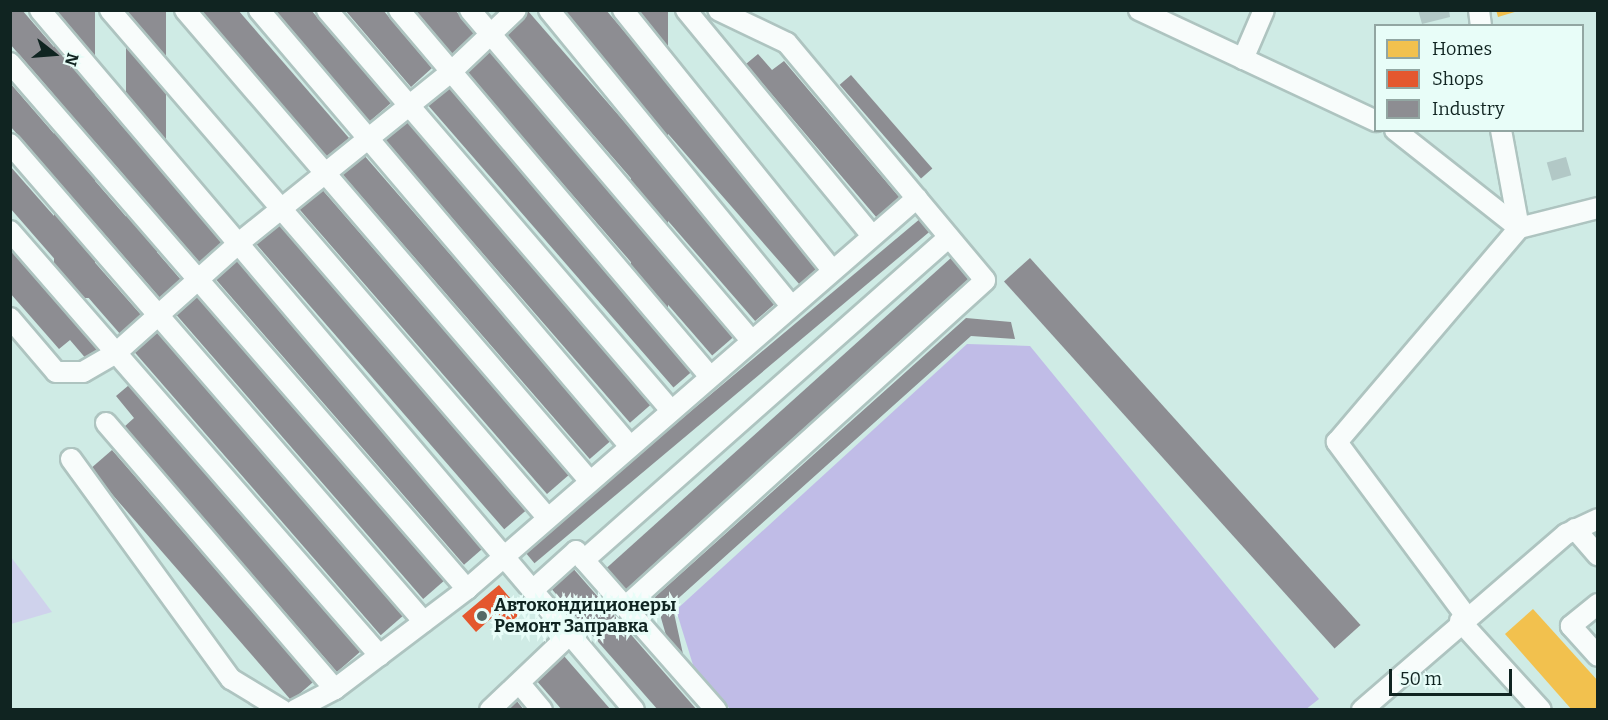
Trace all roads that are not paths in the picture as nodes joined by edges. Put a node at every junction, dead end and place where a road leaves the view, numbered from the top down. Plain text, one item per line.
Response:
1 (40, 10) edge
2 (110, 10) edge
3 (185, 10) edge
4 (259, 10) edge
5 (327, 10) edge
6 (399, 10) edge
7 (470, 10) edge
8 (516, 10) edge
9 (549, 10) edge
10 (622, 10) edge
11 (686, 10) edge
12 (718, 10) edge
13 (1140, 10) edge
14 (1264, 10) edge
15 (492, 35) junction
16 (1243, 59) junction
17 (10, 63) edge
18 (452, 71) junction
19 (408, 105) junction
20 (1374, 121) edge
21 (1398, 132) edge
22 (1501, 132) edge
23 (368, 140) junction
24 (10, 144) edge
25 (326, 174) junction
26 (917, 198) junction
27 (1598, 208) edge
28 (280, 210) junction
29 (1519, 228) junction
30 (10, 231) edge
31 (872, 236) junction
32 (949, 237) junction
33 (240, 242) junction
34 (832, 270) junction
35 (199, 280) junction
36 (790, 304) junction
37 (156, 315) junction
38 (10, 318) edge
39 (751, 340) junction
40 (116, 353) junction
41 (708, 375) junction
42 (669, 408) junction
43 (106, 423) dead end
44 (628, 444) junction
45 (71, 459) dead end
46 (588, 479) junction
47 (546, 516) junction
48 (1598, 519) edge
49 (1575, 529) junction
50 (1598, 555) edge
51 (504, 556) junction
52 (584, 560) junction
53 (467, 589) junction
54 (533, 590) junction
55 (1598, 604) edge
56 (626, 607) junction
57 (1463, 619) junction
58 (424, 622) junction
59 (570, 634) junction
60 (380, 656) junction
61 (1598, 656) edge
62 (520, 684) junction
63 (335, 689) junction
64 (282, 710) edge
65 (295, 710) edge
66 (490, 710) edge
67 (542, 710) edge
68 (634, 710) edge
69 (716, 710) edge
70 (1362, 710) edge
71 (1541, 710) edge

1 - 33 street
2 - 28 street
3 - 25 street
4 - 23 street
5 - 19 street
6 - 18 street
7 - 15 street
8 - 15 street
9 - 36 street
10 - 34 street
11 - 31 street
12 - 26 street
13 - 16 street
14 - 16 street
15 - 18 street
15 - 39 street
16 - 20 street
17 - 35 street
18 - 19 street
18 - 41 street
19 - 23 street
19 - 42 street
21 - 29 street
22 - 29 street
23 - 25 street
23 - 44 street
24 - 37 street
25 - 28 street
25 - 46 street
26 - 31 street
26 - 32 street
27 - 29 street
28 - 33 street
28 - 47 street
29 - 57 street
30 - 40 street
31 - 34 street
32 - 52 street
32 - 56 street
33 - 35 street
33 - 51 street
34 - 36 street
35 - 37 street
35 - 53 street
36 - 39 street
37 - 40 street
37 - 58 street
38 - 40 street
39 - 41 street
40 - 60 street
41 - 42 street
42 - 44 street
43 - 63 street
44 - 46 street
45 - 64 street
46 - 47 street
47 - 51 street
48 - 49 street
49 - 50 street
49 - 57 street
51 - 53 street
51 - 54 street
52 - 54 street
52 - 56 street
53 - 58 street
54 - 59 street
55 - 61 street
56 - 69 street
57 - 70 street
57 - 71 street
58 - 60 street
59 - 62 street
59 - 68 street
60 - 63 street
62 - 66 street
62 - 67 street
63 - 65 street

